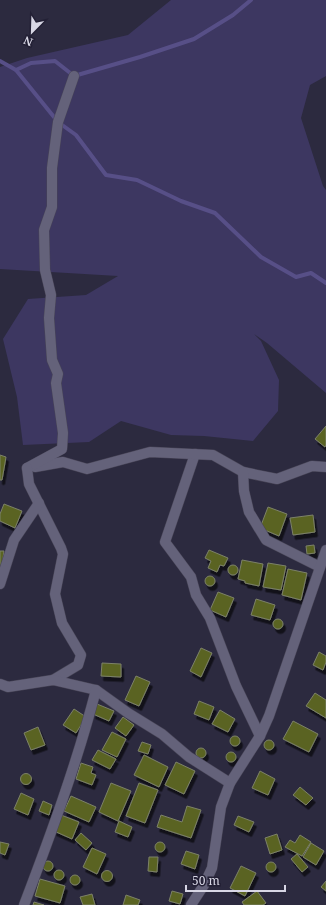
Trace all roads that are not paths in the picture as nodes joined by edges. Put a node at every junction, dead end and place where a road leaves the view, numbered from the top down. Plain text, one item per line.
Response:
1 (74, 76) dead end
2 (195, 454) junction
3 (326, 467) edge
4 (27, 468) junction
5 (243, 472) junction
6 (39, 503) junction
7 (326, 550) edge
8 (320, 567) junction
9 (0, 584) edge
10 (53, 680) junction
11 (0, 684) edge
12 (96, 690) junction
13 (260, 736) junction
14 (230, 783) junction
15 (24, 905) edge
16 (191, 905) edge

1 - 4 street
2 - 4 street
2 - 5 street
2 - 13 street
3 - 5 street
4 - 6 street
5 - 8 street
6 - 9 street
6 - 10 street
7 - 8 street
8 - 13 street
10 - 11 street
10 - 12 street
12 - 14 street
12 - 15 street
13 - 14 street
14 - 16 street

